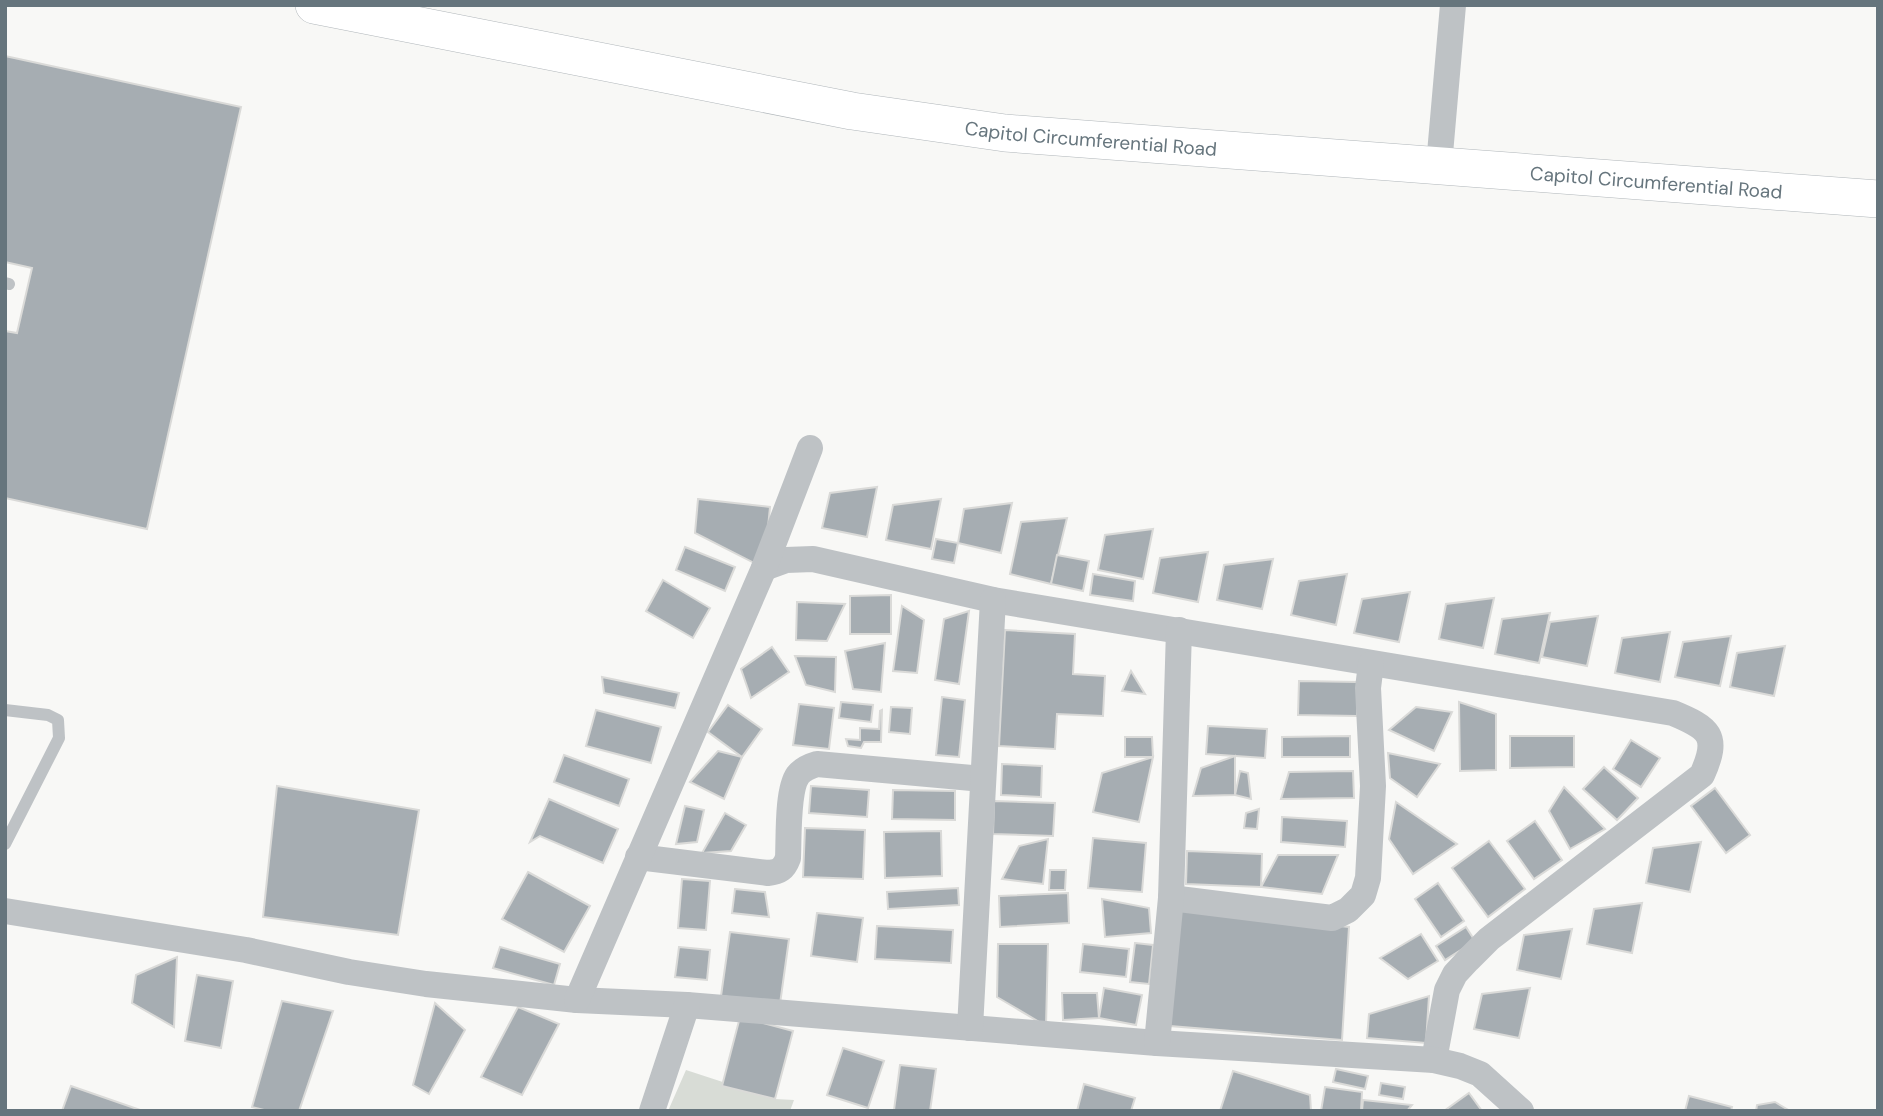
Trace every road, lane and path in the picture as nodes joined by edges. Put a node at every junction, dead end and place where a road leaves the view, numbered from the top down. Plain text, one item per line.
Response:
1 (314, 5) edge
2 (1453, 5) edge
3 (1439, 165) junction
4 (1878, 199) edge
5 (810, 448) dead end
6 (764, 568) junction
7 (993, 600) junction
8 (1179, 630) junction
9 (1371, 664) junction
10 (5, 710) edge
11 (983, 779) junction
12 (5, 844) edge
13 (638, 857) junction
14 (1171, 898) junction
15 (5, 911) edge
16 (577, 1000) junction
17 (687, 1005) junction
18 (971, 1028) junction
19 (1157, 1042) junction
20 (1434, 1060) junction
21 (652, 1111) edge
22 (1521, 1111) edge

1 - 3 main road, Capitol Circumferential Road
2 - 3 street
3 - 4 main road, Capitol Circumferential Road
5 - 6 street
6 - 7 street
6 - 13 street
7 - 8 street
7 - 11 street
8 - 9 street
8 - 14 street
9 - 14 street
9 - 20 street
10 - 12 lane
11 - 13 street
11 - 18 street
13 - 16 street
14 - 19 street
15 - 16 street
16 - 17 street
17 - 18 street
17 - 21 street
18 - 19 street
19 - 20 street
20 - 22 street

